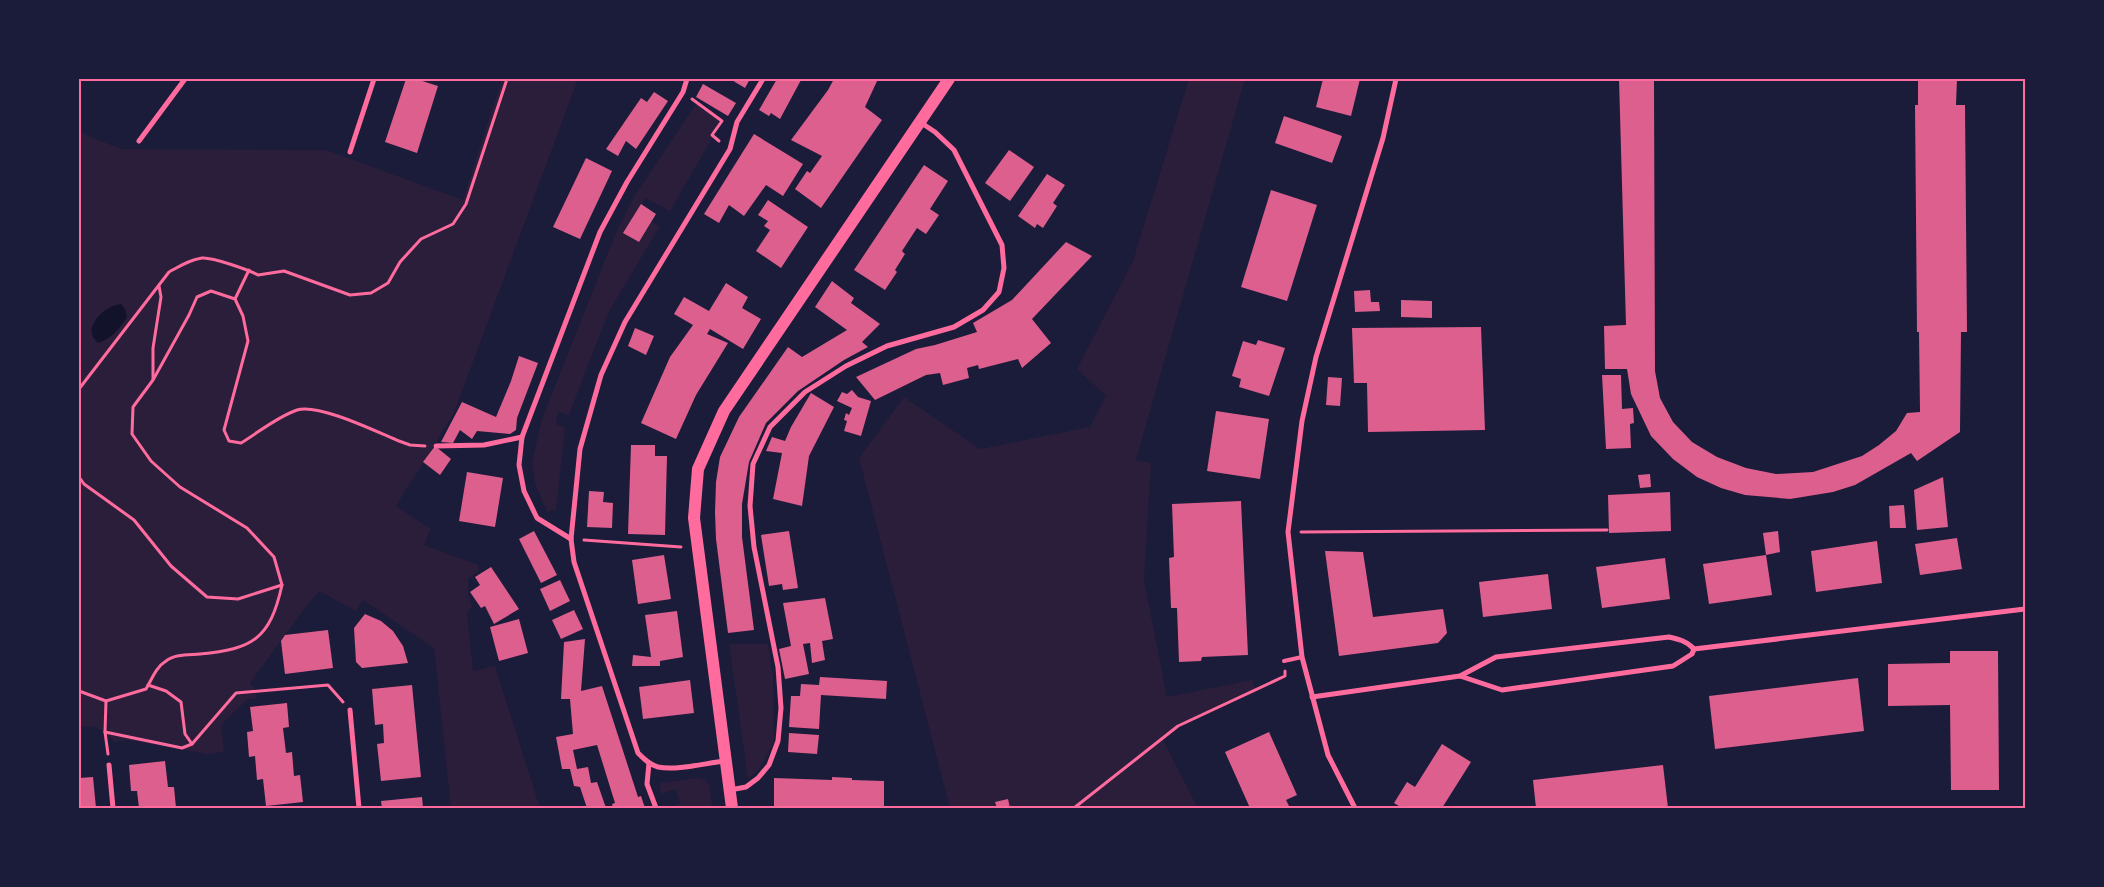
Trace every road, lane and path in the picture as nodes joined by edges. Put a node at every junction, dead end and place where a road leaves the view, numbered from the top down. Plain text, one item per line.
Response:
1 (184, 79) edge
2 (374, 79) edge
3 (507, 79) edge
4 (687, 79) edge
5 (763, 79) edge
6 (949, 79) edge
7 (1396, 79) edge
8 (683, 92) junction
9 (920, 122) junction
10 (139, 141) dead end
11 (730, 149) junction
12 (350, 152) dead end
13 (250, 270) junction
14 (159, 285) junction
15 (234, 299) junction
16 (153, 380) junction
17 (79, 389) edge
18 (522, 437) junction
19 (436, 446) joint
20 (79, 477) edge
21 (1607, 530) dead end
22 (1288, 532) junction
23 (570, 539) junction
24 (680, 547) dead end
25 (282, 585) junction
26 (2025, 609) edge
27 (1694, 649) junction
28 (1302, 657) junction
29 (1284, 661) dead end
30 (1285, 676) dead end
31 (1460, 676) junction
32 (148, 685) junction
33 (79, 691) edge
34 (1312, 697) junction
35 (106, 700) junction
36 (350, 710) joint
37 (105, 732) junction
38 (192, 744) junction
39 (725, 761) junction
40 (649, 763) junction
41 (109, 764) joint
42 (729, 790) junction
43 (113, 808) edge
44 (359, 808) edge
45 (656, 808) edge
46 (732, 808) edge
47 (1074, 808) edge
48 (1355, 808) edge

1 - 10 street
2 - 12 street
3 - 13 path
4 - 8 street
5 - 11 street
6 - 9 main road
7 - 22 street
8 - 11 path
8 - 18 street
9 - 39 main road
9 - 42 street
11 - 23 street
13 - 14 path
13 - 15 path
14 - 16 path
14 - 17 path
15 - 16 path
15 - 19 path
16 - 25 path
18 - 19 street
18 - 23 street
20 - 25 path
21 - 22 path
22 - 28 street
23 - 24 path
23 - 40 street
25 - 32 path
26 - 27 street
27 - 31 street
27 - 31 street
28 - 29 lane
28 - 34 street
30 - 47 path
31 - 34 street
32 - 35 path
32 - 38 path
33 - 35 path
34 - 48 street
35 - 37 path
36 - 38 path
36 - 44 street
37 - 38 path
37 - 41 path
39 - 40 street
39 - 42 main road
40 - 45 street
41 - 43 street
42 - 46 main road

